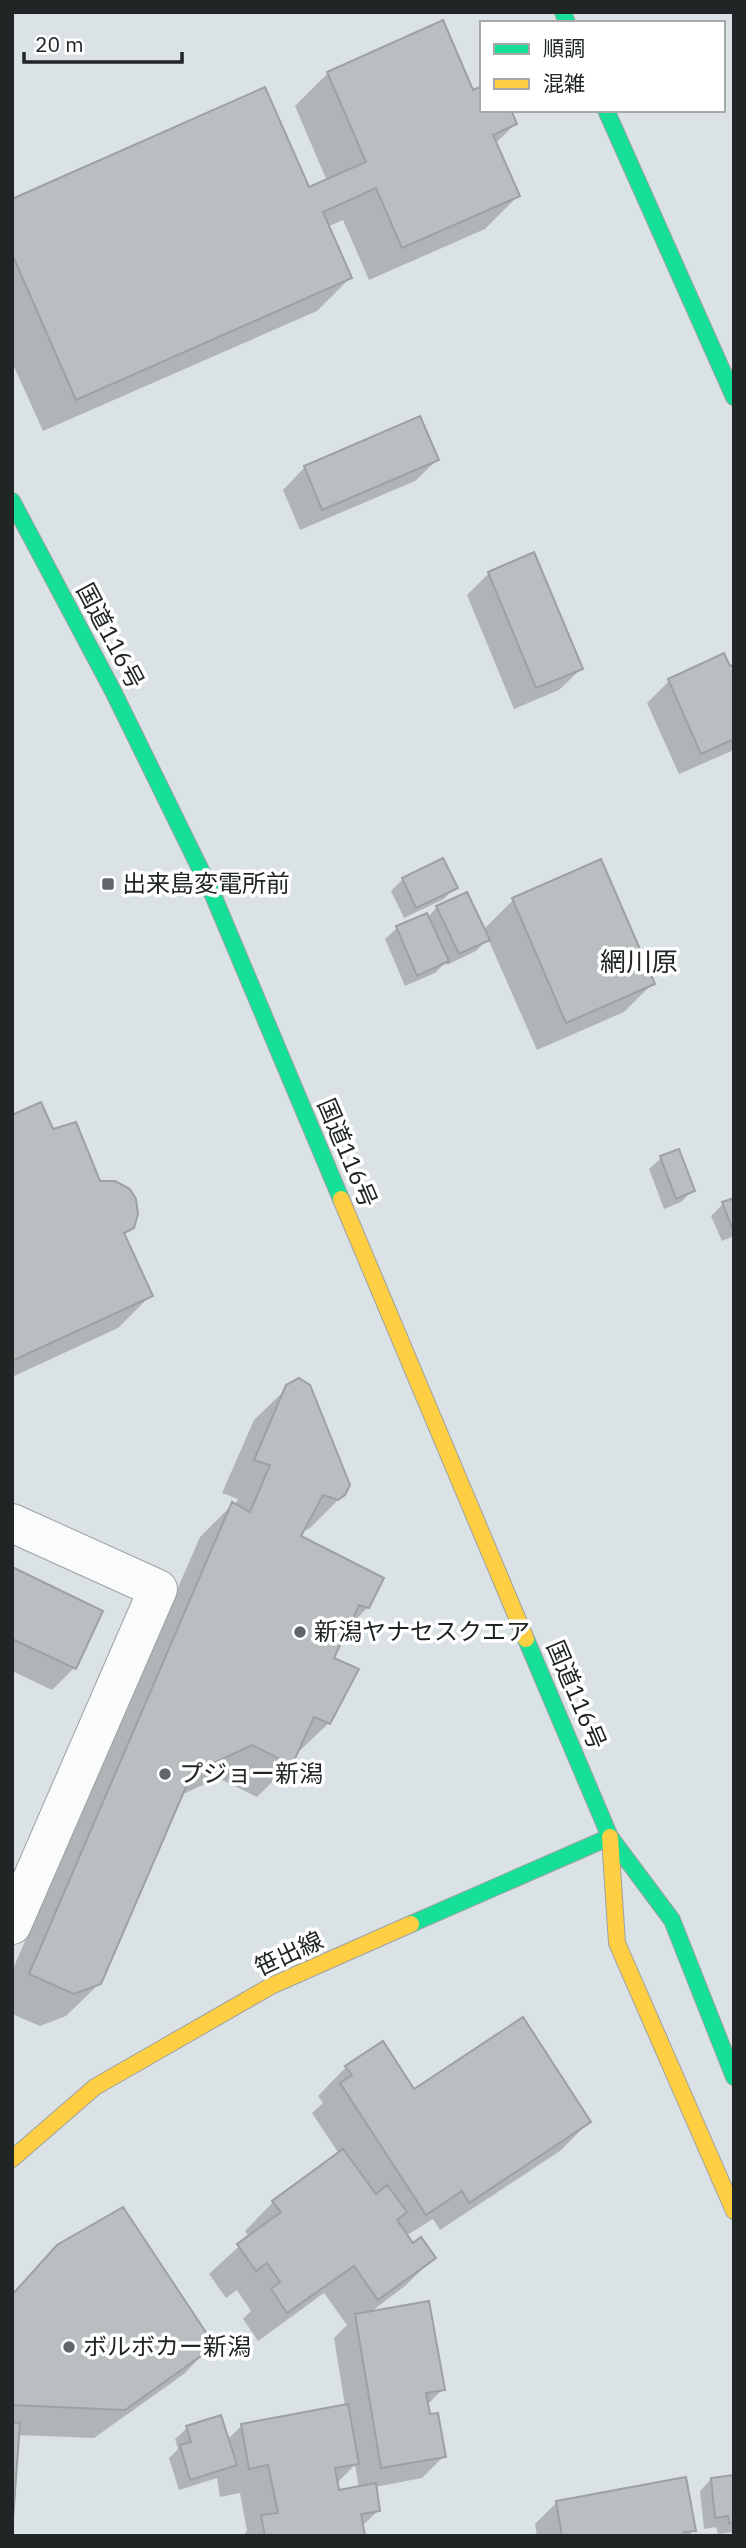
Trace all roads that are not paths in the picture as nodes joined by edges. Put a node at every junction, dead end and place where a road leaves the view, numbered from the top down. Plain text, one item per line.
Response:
1 (607, 112) edge
2 (734, 397) edge
3 (12, 500) edge
4 (12, 1523) edge
5 (610, 1837) junction
6 (12, 1925) edge
7 (734, 2077) edge
8 (12, 2159) edge
9 (734, 2211) edge

1 - 2 main road
3 - 5 main road, 国道116号
4 - 6 street
5 - 7 main road, 国道116号
5 - 8 main road, 笹出線
5 - 9 main road, 国道116号

